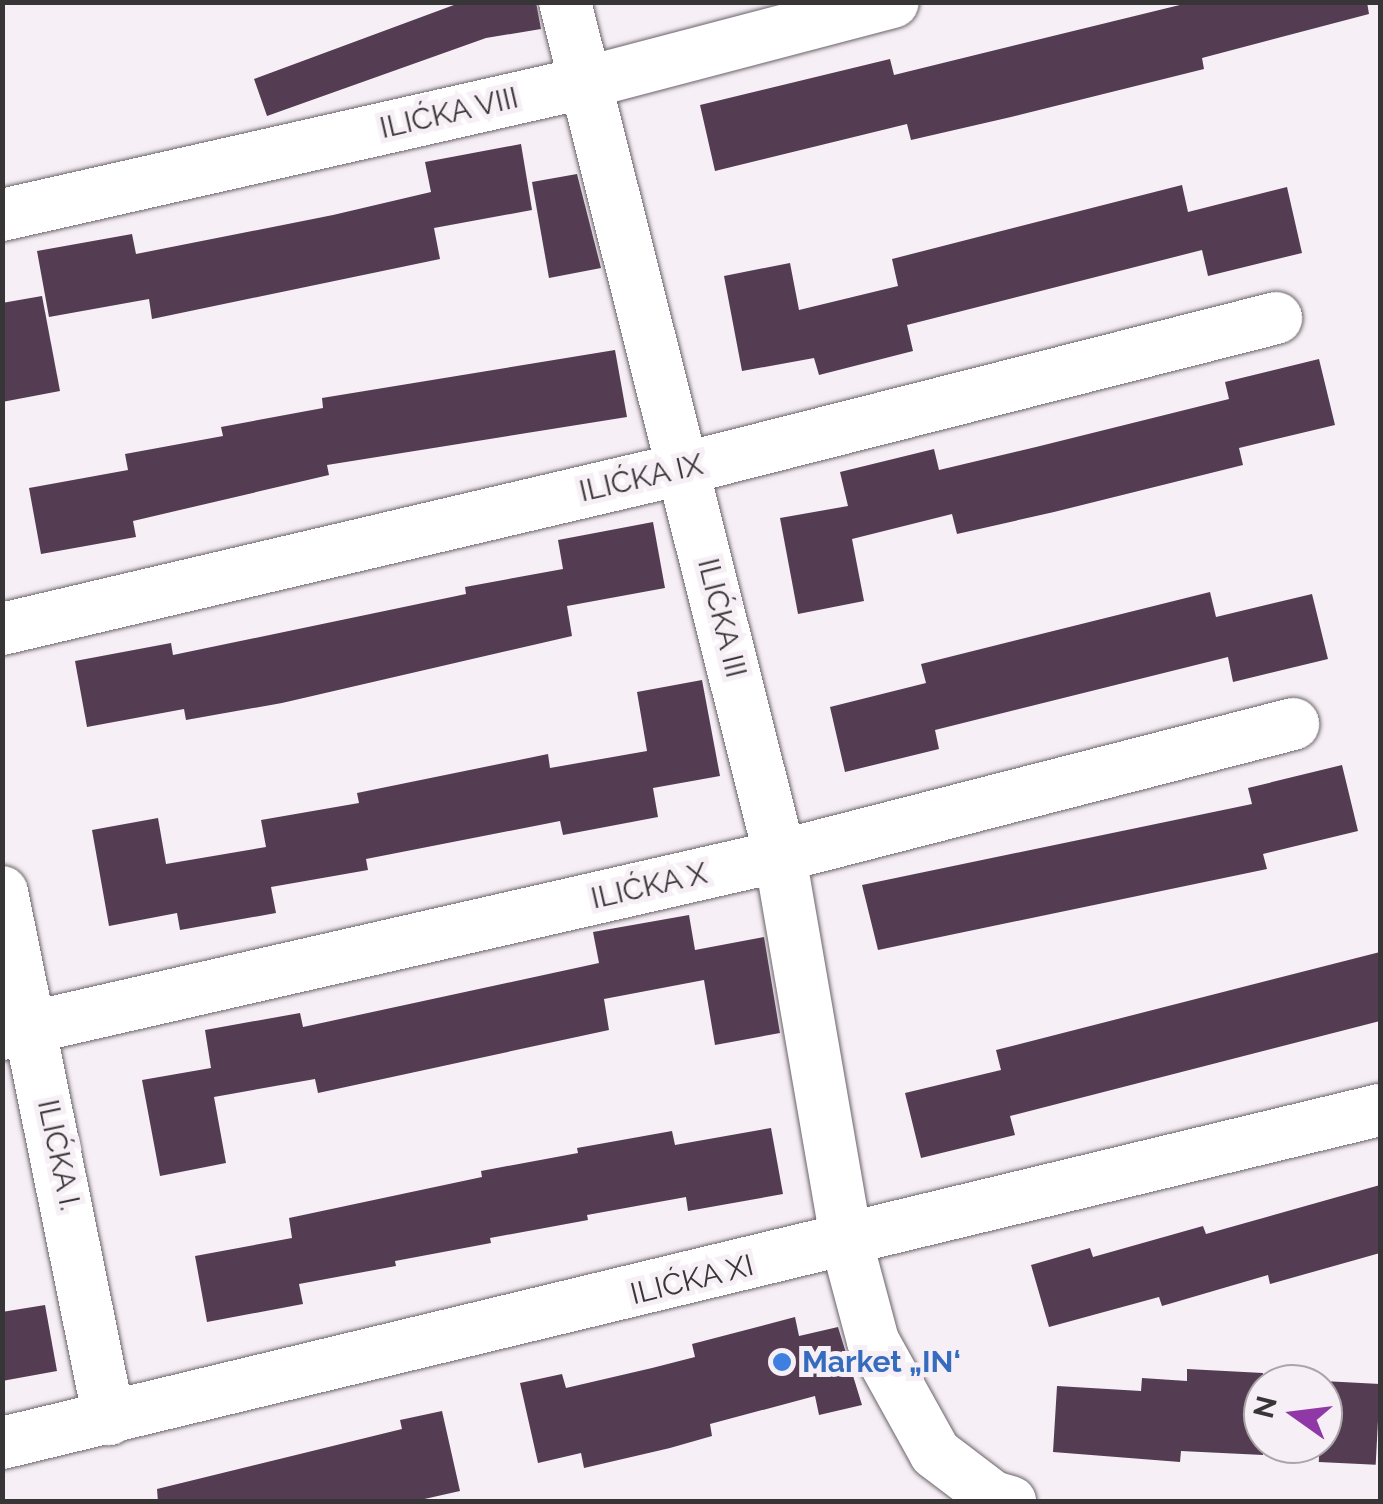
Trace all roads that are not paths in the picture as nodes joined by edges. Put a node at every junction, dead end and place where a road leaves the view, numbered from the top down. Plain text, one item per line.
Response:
1 (565, 2) edge
2 (893, 2) edge
3 (588, 82) junction
4 (2, 216) edge
5 (1276, 318) dead end
6 (686, 468) junction
7 (2, 629) edge
8 (1293, 724) dead end
9 (780, 856) junction
10 (2, 892) edge
11 (18, 1031) edge
12 (1380, 1110) edge
13 (846, 1240) junction
14 (109, 1420) junction
15 (2, 1443) edge
16 (1010, 1502) edge

1 - 3 street, ILIĆKA III
2 - 3 street, ILIĆKA VIII
3 - 4 street, ILIĆKA VIII
3 - 6 street, ILIĆKA III
5 - 6 street, ILIĆKA IX
6 - 7 street, ILIĆKA IX
6 - 9 street, ILIĆKA III
8 - 9 street, ILIĆKA X
9 - 11 street, ILIĆKA X
9 - 13 street, ILIĆKA III
10 - 11 street, ILIĆKA I.
11 - 14 street, ILIĆKA I.
12 - 13 street, ILIĆKA XI
13 - 14 street, ILIĆKA XI
13 - 16 street, ILIĆKA III
14 - 15 street, ILIĆKA XI

